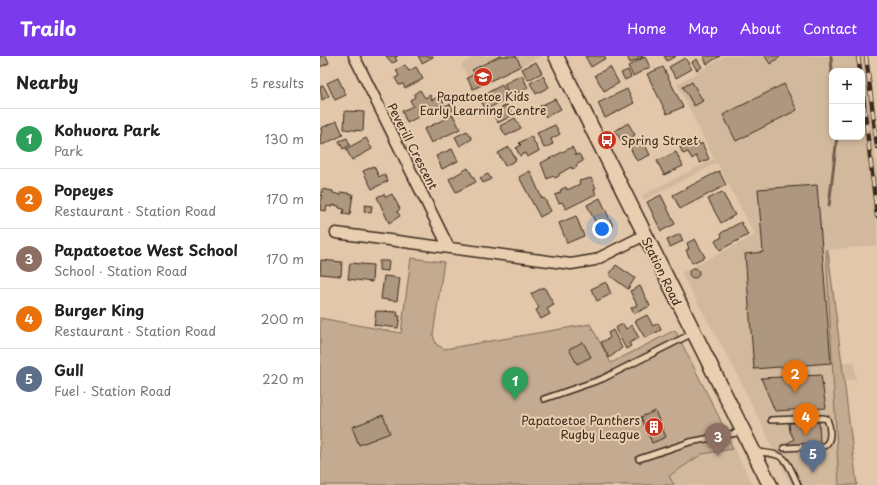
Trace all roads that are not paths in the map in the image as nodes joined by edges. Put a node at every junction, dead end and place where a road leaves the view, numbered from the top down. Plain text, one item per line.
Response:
1 (354, 56) edge
2 (556, 56) edge
3 (336, 233) dead end
4 (644, 235) junction
5 (450, 248) junction
6 (693, 333) junction
7 (544, 399) dead end
8 (771, 420) dead end
9 (743, 432) junction
10 (784, 448) dead end
11 (753, 452) junction
12 (639, 458) dead end
13 (770, 485) edge
14 (798, 485) edge

1 - 5 street, Peverill Crescent
2 - 4 main road, Station Road
3 - 5 street
4 - 5 street
4 - 6 main road, Station Road
6 - 7 lane
6 - 9 main road, Station Road
8 - 10 lane
9 - 11 main road, Station Road
9 - 12 lane
11 - 13 main road, Station Road
11 - 14 lane

